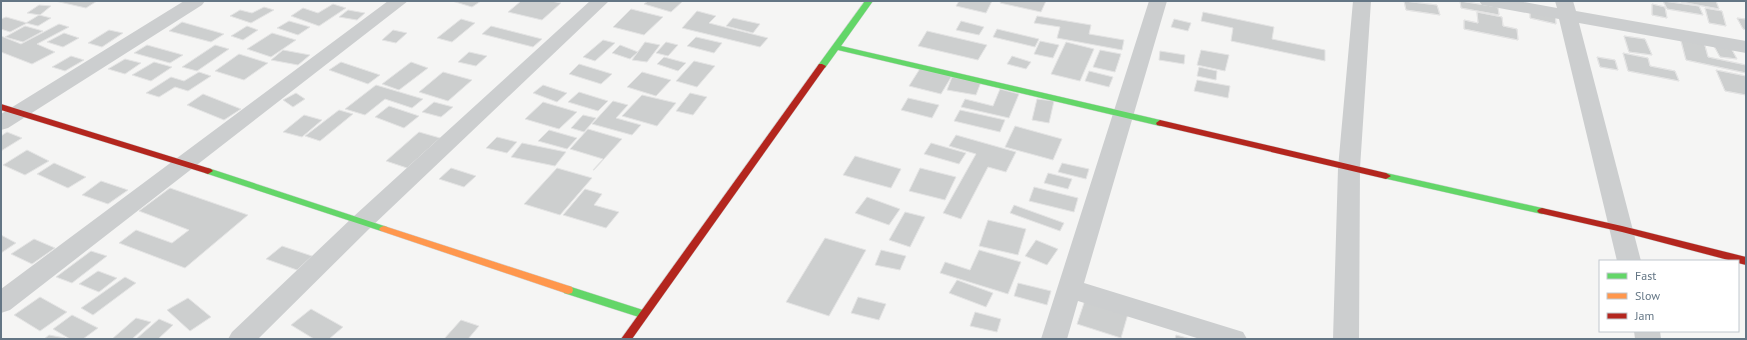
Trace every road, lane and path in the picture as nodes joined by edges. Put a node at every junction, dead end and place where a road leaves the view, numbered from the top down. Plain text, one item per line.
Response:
1 (196, 1) edge
2 (399, 1) edge
3 (600, 1) edge
4 (869, 1) edge
5 (1158, 1) edge
6 (1362, 1) edge
7 (1488, 1) edge
8 (1566, 8) edge
9 (836, 47) junction
10 (1746, 47) edge
11 (9, 110) edge
12 (1123, 115) junction
13 (1, 123) edge
14 (183, 163) junction
15 (1349, 168) junction
16 (361, 222) junction
17 (1622, 229) junction
18 (1629, 260) edge
19 (1746, 261) edge
20 (1069, 288) junction
21 (1, 303) edge
22 (642, 314) junction
23 (241, 339) edge
24 (626, 339) edge
25 (1054, 339) edge
26 (1234, 339) edge
27 (1346, 339) edge

1 - 11 street
2 - 14 street
3 - 16 street
4 - 9 street
5 - 12 street
6 - 15 street
7 - 8 street
8 - 10 street
8 - 17 street
9 - 12 street
9 - 22 street
11 - 13 street
11 - 14 street
12 - 15 street
12 - 20 street
14 - 16 street
14 - 21 street
15 - 17 street
15 - 27 street
16 - 22 street
16 - 23 street
17 - 18 street
17 - 19 street
20 - 25 street
20 - 26 street
22 - 24 street

